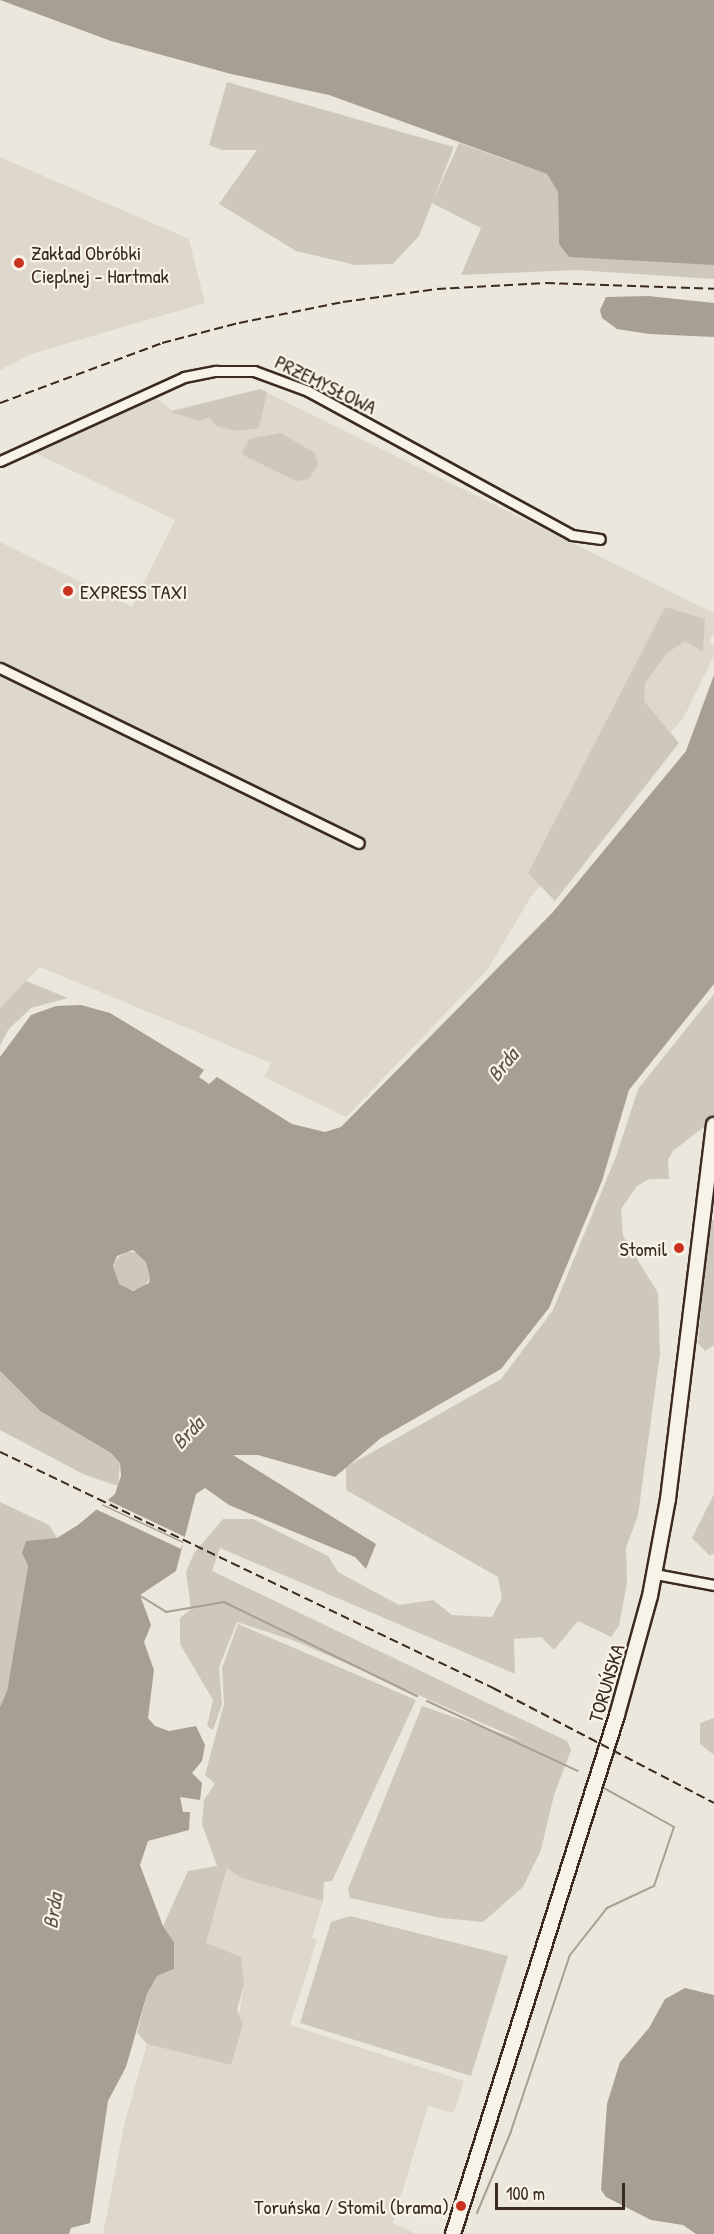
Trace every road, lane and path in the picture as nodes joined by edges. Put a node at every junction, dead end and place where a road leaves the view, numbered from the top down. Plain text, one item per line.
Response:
1 (0, 461) edge
2 (600, 539) dead end
3 (0, 668) edge
4 (358, 843) dead end
5 (714, 1125) edge
6 (655, 1574) junction
7 (714, 1585) edge
8 (453, 2234) edge

1 - 2 street, PRZEMYSŁOWA
3 - 4 street
5 - 6 street, TORUŃSKA
6 - 7 street
6 - 8 street, TORUŃSKA

